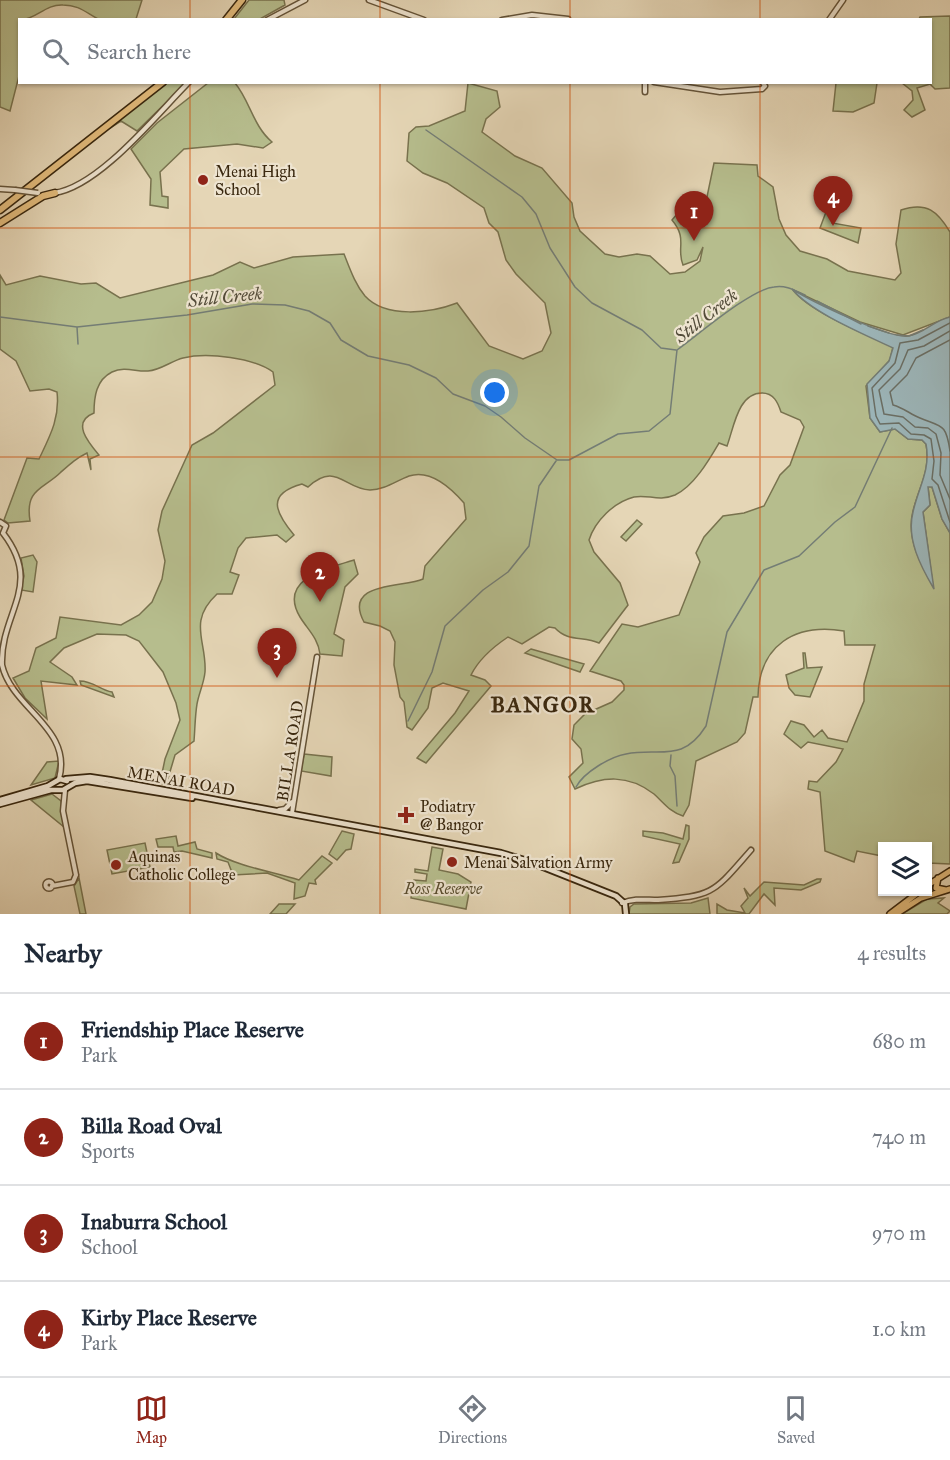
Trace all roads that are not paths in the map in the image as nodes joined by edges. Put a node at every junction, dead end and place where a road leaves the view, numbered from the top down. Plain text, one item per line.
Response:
1 (244, 0) edge
2 (305, 0) edge
3 (312, 0) edge
4 (369, 0) edge
5 (843, 0) edge
6 (278, 14) junction
7 (228, 18) edge
8 (232, 18) edge
9 (271, 18) edge
10 (418, 18) edge
11 (512, 18) edge
12 (550, 18) edge
13 (830, 18) edge
14 (157, 84) edge
15 (187, 84) edge
16 (645, 84) edge
17 (667, 84) edge
18 (762, 84) edge
19 (645, 92) dead end
20 (0, 189) edge
21 (55, 193) junction
22 (0, 208) edge
23 (0, 223) edge
24 (0, 522) edge
25 (1, 533) edge
26 (317, 657) dead end
27 (62, 780) junction
28 (63, 789) junction
29 (158, 791) junction
30 (294, 795) junction
31 (0, 802) edge
32 (272, 809) junction
33 (292, 813) junction
34 (282, 814) junction
35 (302, 816) junction
36 (751, 850) dead end
37 (950, 870) edge
38 (938, 878) junction
39 (932, 880) edge
40 (932, 881) edge
41 (52, 885) dead end
42 (950, 889) edge
43 (907, 896) edge
44 (913, 896) edge
45 (623, 904) junction
46 (625, 914) edge
47 (884, 914) edge
48 (890, 914) edge
49 (896, 914) edge

1 - 7 highway
1 - 8 highway
2 - 6 street
3 - 6 street
4 - 10 street
5 - 13 street
6 - 9 street
11 - 12 street
14 - 22 highway
15 - 21 street
16 - 19 street
17 - 18 street
20 - 21 street, bridge
21 - 23 highway
24 - 25 street
25 - 27 street
26 - 30 street, BILLA ROAD
27 - 28 main road
27 - 28 main road
27 - 29 main road, MENAI ROAD
27 - 31 main road, MENAI ROAD
28 - 29 main road, MENAI ROAD
28 - 31 main road, MENAI ROAD
28 - 41 street
29 - 32 main road, MENAI ROAD
29 - 34 main road, MENAI ROAD
30 - 32 street
30 - 33 street, BILLA ROAD
30 - 35 street
32 - 33 main road, MENAI ROAD
33 - 34 main road, MENAI ROAD
33 - 35 main road, MENAI ROAD
34 - 35 main road, MENAI ROAD
35 - 45 main road, MENAI ROAD
36 - 45 street
37 - 38 main road
37 - 39 main road
38 - 40 main road
38 - 42 main road
42 - 49 main road
43 - 47 main road
44 - 48 main road
45 - 46 main road

